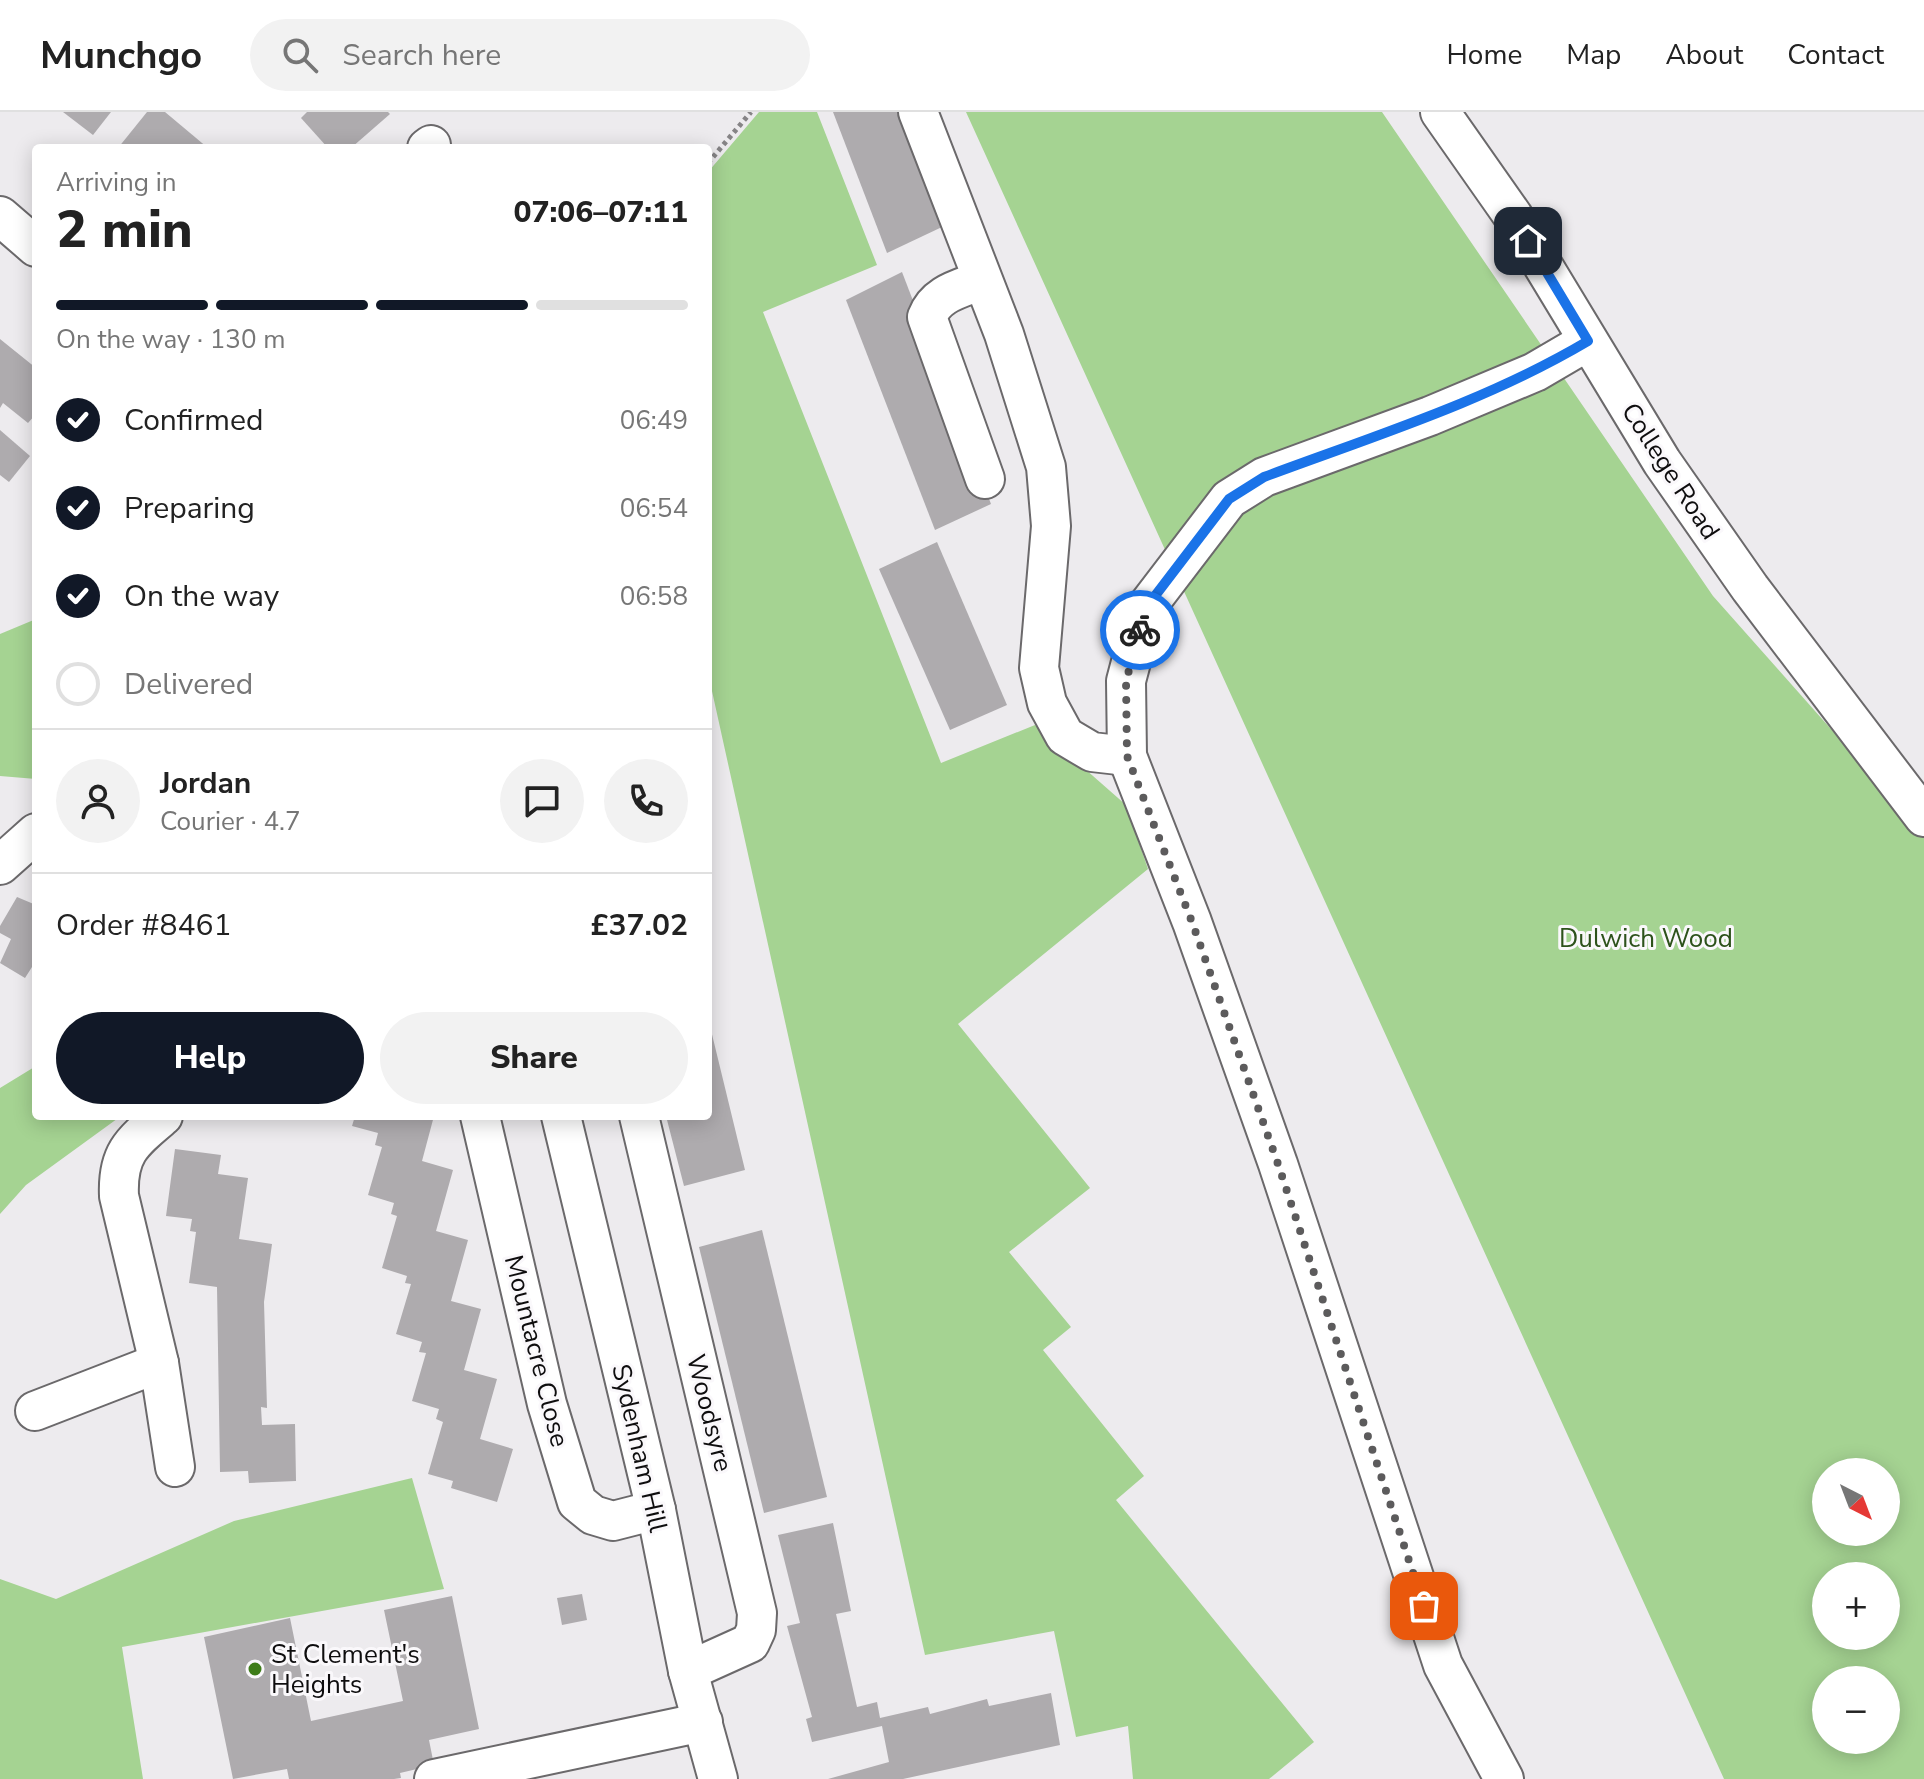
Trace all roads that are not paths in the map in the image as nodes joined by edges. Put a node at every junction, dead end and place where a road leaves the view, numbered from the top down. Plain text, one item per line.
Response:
1 (918, 112) edge
2 (1440, 112) edge
3 (0, 216) edge
4 (32, 244) edge
5 (982, 280) junction
6 (1588, 341) junction
7 (985, 479) dead end
8 (1127, 756) junction
9 (1924, 817) edge
10 (32, 837) edge
11 (0, 865) edge
12 (158, 1120) edge
13 (481, 1120) edge
14 (562, 1120) edge
15 (640, 1120) edge
16 (159, 1363) junction
17 (35, 1411) dead end
18 (175, 1467) dead end
19 (656, 1510) junction
20 (688, 1671) junction
21 (703, 1722) junction
22 (434, 1779) edge
23 (718, 1779) edge
24 (1504, 1779) edge

1 - 5 street
2 - 6 street, College Road
3 - 4 street
5 - 7 street
5 - 8 street
6 - 8 street
6 - 9 street, College Road
8 - 24 street
10 - 11 street
12 - 16 street
13 - 19 street, Mountacre Close
14 - 19 street, Sydenham Hill
15 - 20 street, Woodsyre
16 - 17 street
16 - 18 street
19 - 20 street, Sydenham Hill
20 - 21 street, Sydenham Hill
21 - 22 street
21 - 23 street, Sydenham Hill

